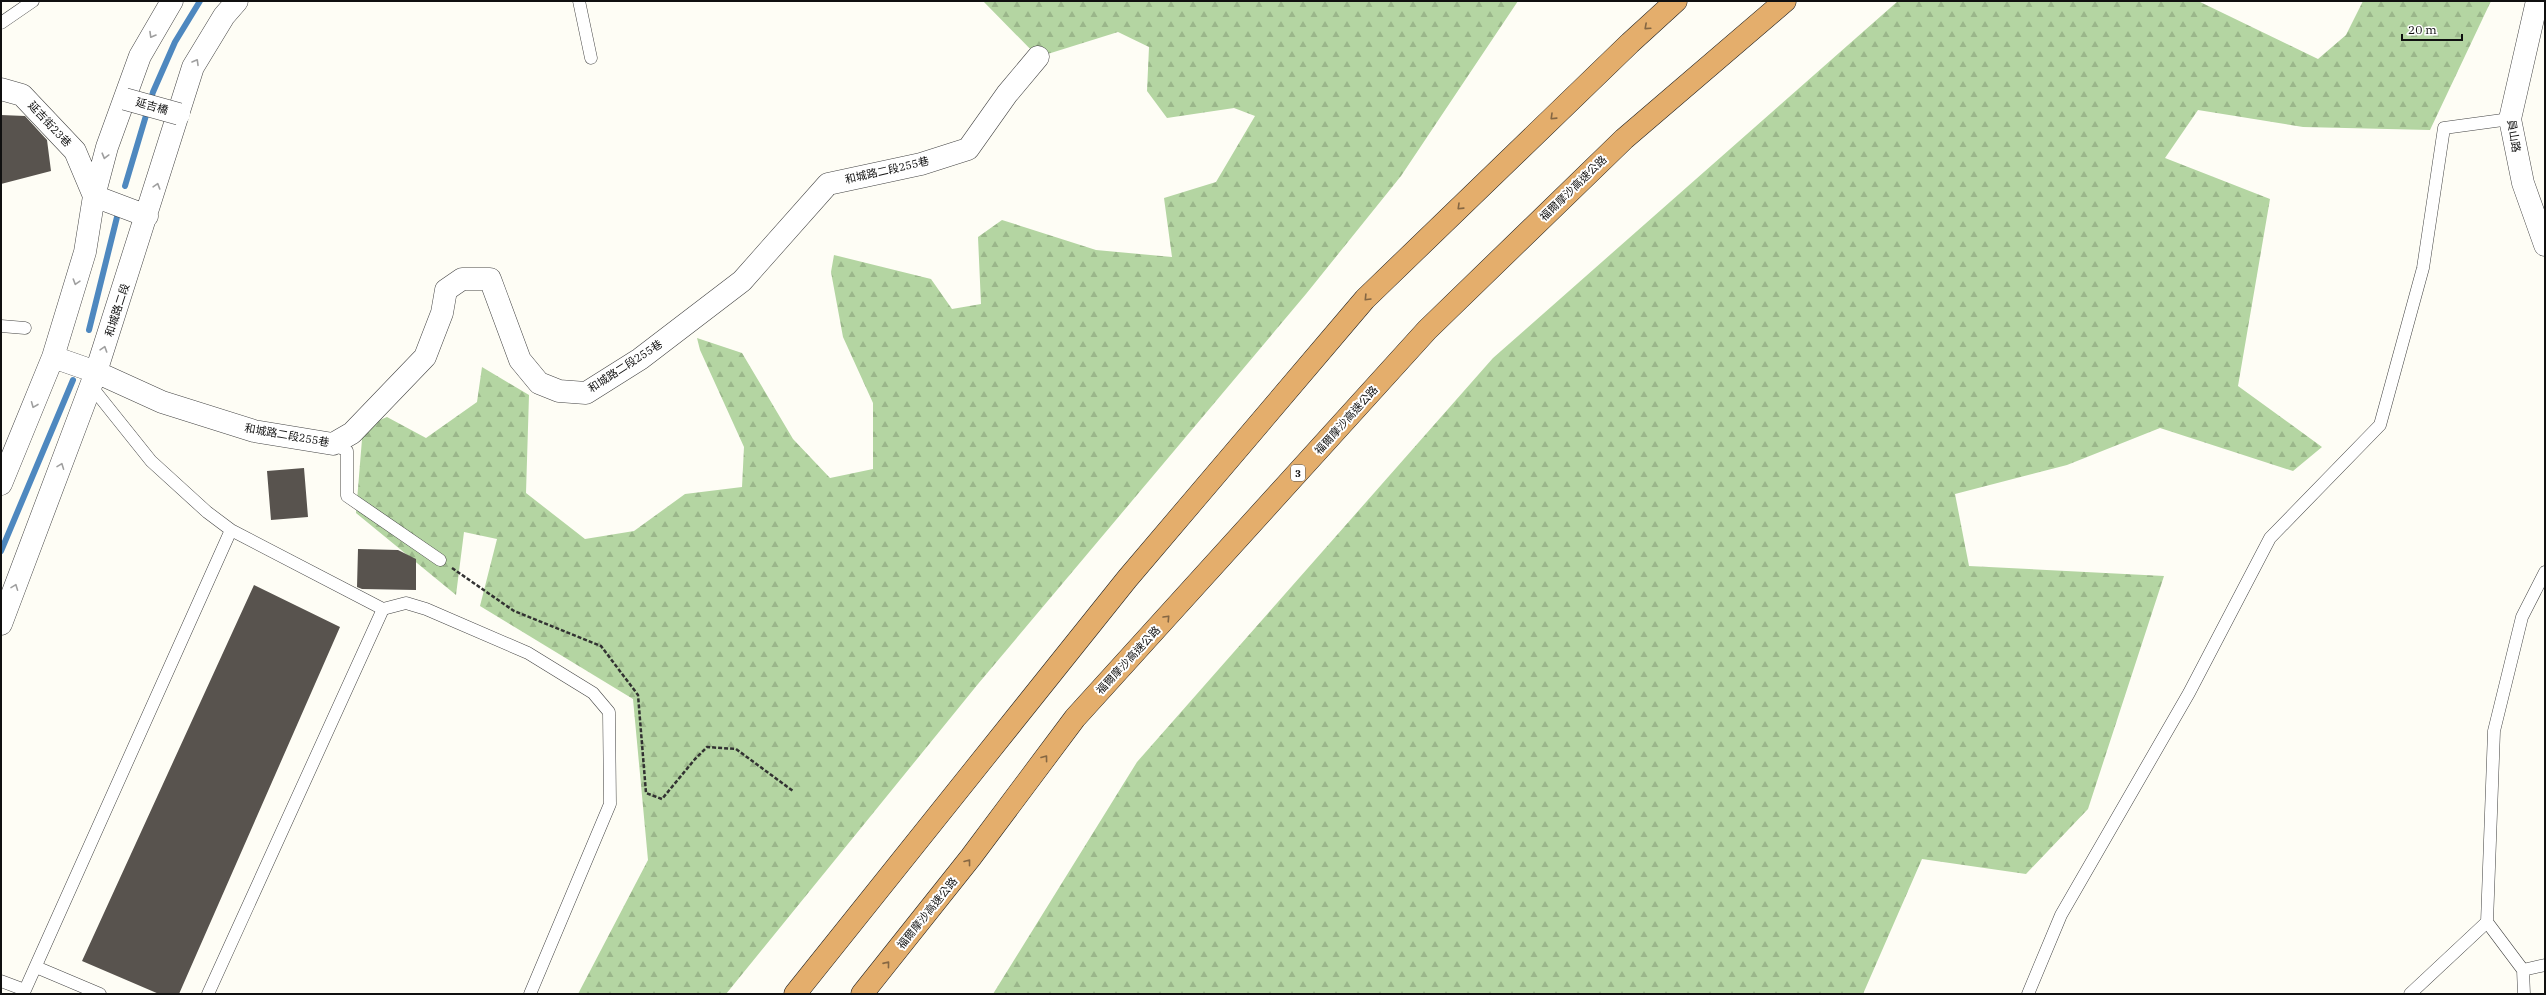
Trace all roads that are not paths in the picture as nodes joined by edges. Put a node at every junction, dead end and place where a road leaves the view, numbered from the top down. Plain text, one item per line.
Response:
1 (33, 1) edge
2 (172, 1) edge
3 (237, 1) edge
4 (579, 1) edge
5 (1676, 1) edge
6 (1786, 1) edge
7 (2537, 1) edge
8 (1, 23) edge
9 (1038, 57) dead end
10 (590, 58) dead end
11 (1, 89) edge
12 (125, 99) junction
13 (179, 114) junction
14 (2510, 119) junction
15 (94, 196) junction
16 (148, 216) junction
17 (2545, 245) edge
18 (1, 326) edge
19 (25, 328) dead end
20 (53, 357) junction
21 (94, 379) junction
22 (333, 444) junction
23 (3, 471) edge
24 (230, 530) junction
25 (440, 560) road end
26 (2545, 572) edge
27 (383, 609) junction
28 (1, 624) edge
29 (2487, 922) junction
30 (2545, 964) edge
31 (36, 967) junction
32 (2523, 970) junction
33 (3, 986) edge
34 (100, 994) edge
35 (208, 994) edge
36 (530, 994) edge
37 (795, 994) edge
38 (862, 994) edge
39 (2028, 994) edge
40 (2410, 994) edge
41 (2524, 994) edge

1 - 8 lane
2 -> 12 street
13 -> 3 street, 和城路二段
4 - 10 lane
5 -> 37 highway
38 -> 6 highway, 福爾摩沙高速公路 / 3
7 - 14 street, 員山路
9 - 22 street, 和城路二段255巷
11 - 15 street, 延吉街23巷
12 - 13 street, 延吉橋, bridge
12 -> 15 street
16 -> 13 street, 和城路二段
14 - 17 street, 員山路
14 - 39 lane
15 - 16 street
15 -> 20 street
21 -> 16 street, 和城路二段
18 - 19 lane
20 - 21 street, 和城路二段255巷
20 -> 23 street
21 - 22 street, 和城路二段255巷
21 - 24 lane
28 -> 21 street, 和城路二段
22 - 25 lane
24 - 27 lane
24 - 31 lane
26 - 29 lane
27 - 35 lane
27 - 36 lane
29 - 32 lane
29 - 40 lane
30 - 32 lane
31 - 33 lane
31 - 34 lane
32 - 41 lane

